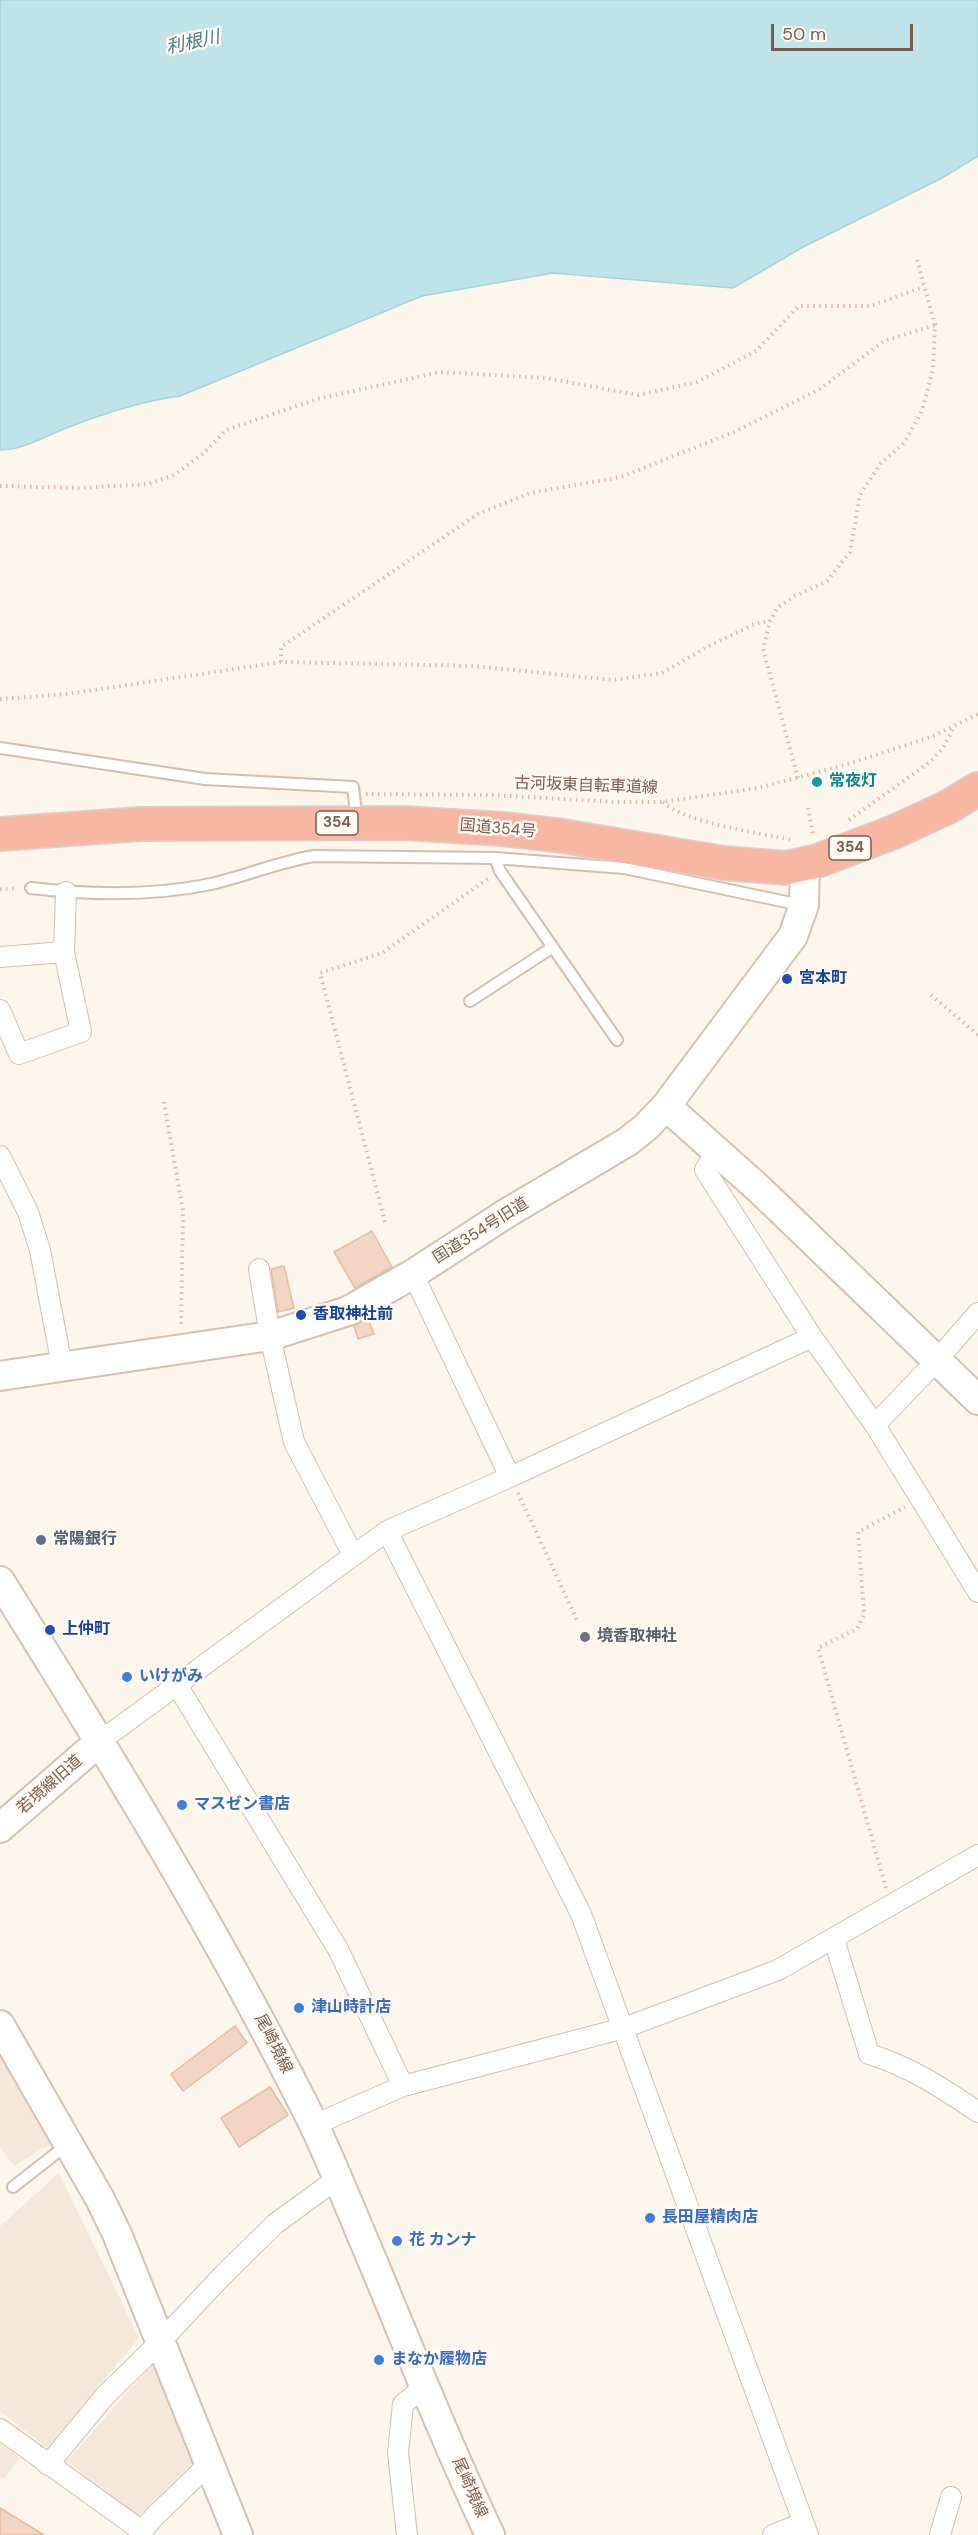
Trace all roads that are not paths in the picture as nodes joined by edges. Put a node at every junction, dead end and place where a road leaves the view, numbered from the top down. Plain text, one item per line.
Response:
1 (0, 748) edge
2 (978, 789) edge
3 (358, 823) junction
4 (0, 834) edge
5 (805, 845) junction
6 (495, 858) junction
7 (31, 888) dead end
8 (66, 892) junction
9 (804, 905) junction
10 (552, 947) junction
11 (64, 952) junction
12 (0, 957) edge
13 (470, 1001) dead end
14 (0, 1010) edge
15 (617, 1040) dead end
16 (666, 1106) junction
17 (716, 1150) junction
18 (0, 1156) edge
19 (259, 1269) dead end
20 (413, 1274) junction
21 (978, 1313) edge
22 (270, 1336) junction
23 (812, 1337) junction
24 (937, 1360) junction
25 (62, 1366) junction
26 (0, 1376) edge
27 (978, 1400) edge
28 (875, 1425) junction
29 (510, 1477) junction
30 (387, 1531) junction
31 (353, 1555) junction
32 (0, 1581) edge
33 (978, 1592) edge
34 (177, 1685) junction
35 (99, 1742) junction
36 (0, 1828) edge
37 (978, 1855) edge
38 (834, 1939) junction
39 (0, 2025) edge
40 (624, 2028) junction
41 (403, 2086) junction
42 (978, 2112) edge
43 (314, 2126) junction
44 (68, 2144) junction
45 (338, 2178) junction
46 (13, 2187) dead end
47 (161, 2341) junction
48 (424, 2387) junction
49 (0, 2429) edge
50 (211, 2462) junction
51 (48, 2465) junction
52 (951, 2497) dead end
53 (806, 2529) edge
54 (141, 2533) edge
55 (238, 2535) edge
56 (407, 2535) edge
57 (490, 2535) edge
58 (773, 2535) edge
59 (940, 2535) edge

1 - 3 lane
2 - 5 highway, 国道354号 / 354
3 - 4 highway, 国道354号 / 354
3 - 5 highway, 国道354号 / 354
5 - 9 street, 国道354号旧道
6 - 8 lane
6 - 9 lane
6 - 10 lane
7 - 8 lane
8 - 11 street
9 - 16 street, 国道354号旧道
10 - 13 lane
10 - 15 lane
11 - 12 street
11 - 14 street
16 - 17 street
16 - 20 street, 国道354号旧道
17 - 23 street
17 - 24 street
18 - 25 street
19 - 22 street
20 - 22 street, 国道354号旧道
20 - 29 street
21 - 24 street
22 - 25 street, 国道354号旧道
22 - 31 street
23 - 28 street
23 - 29 street
24 - 27 street
24 - 28 street
25 - 26 street, 国道354号旧道
28 - 33 street
29 - 30 street
30 - 31 street
30 - 40 street
31 - 34 street
32 - 35 street, 尾崎境線
34 - 35 street
34 - 41 street
35 - 36 street, 若境線旧道
35 - 43 street, 尾崎境線
37 - 38 street
38 - 40 street
38 - 42 street
39 - 44 street
40 - 41 street
40 - 53 street
41 - 43 street
43 - 45 street, 尾崎境線
44 - 46 lane
44 - 47 street
45 - 47 street
45 - 48 street, 尾崎境線
47 - 50 street
47 - 51 street
48 - 56 street
48 - 57 street, 尾崎境線
49 - 51 street
50 - 54 street
50 - 55 street
51 - 54 street
52 - 59 street
53 - 58 street

